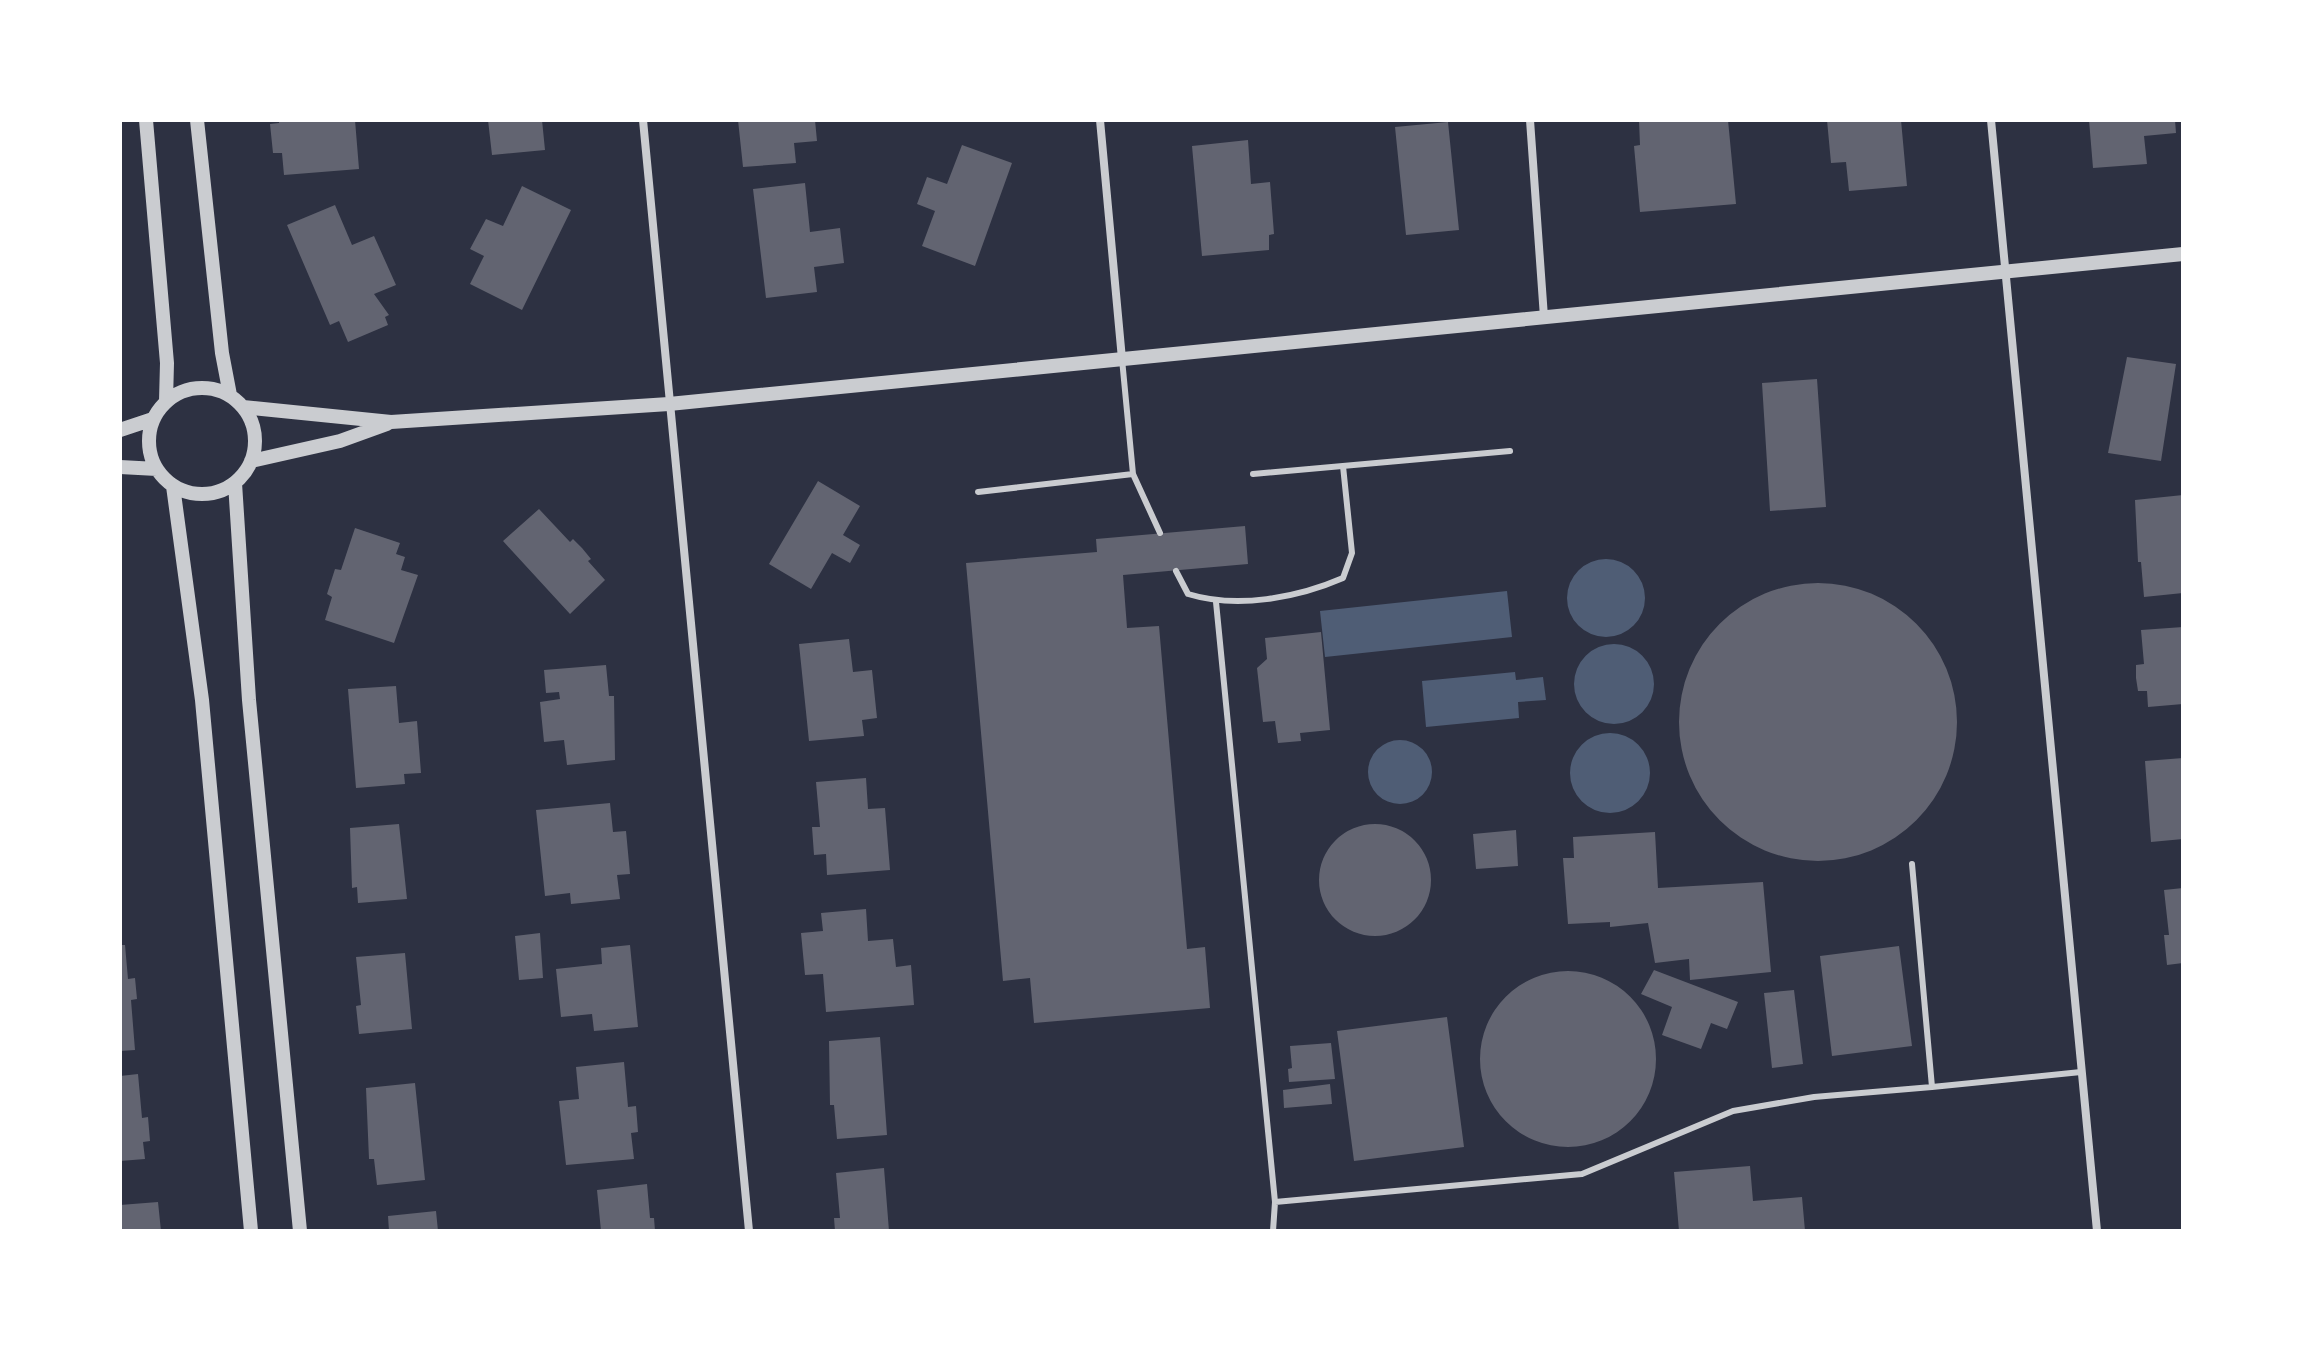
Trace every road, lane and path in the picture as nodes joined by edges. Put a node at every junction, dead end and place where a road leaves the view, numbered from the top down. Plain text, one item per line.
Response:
1 (146, 120) edge
2 (197, 120) edge
3 (643, 120) edge
4 (1100, 120) edge
5 (1530, 120) edge
6 (1991, 120) edge
7 (2183, 254) edge
8 (2003, 272) junction
9 (1544, 317) junction
10 (1122, 359) junction
11 (230, 395) junction
12 (166, 401) junction
13 (669, 404) junction
14 (243, 407) junction
15 (153, 419) junction
16 (391, 422) junction
17 (120, 430) edge
18 (1510, 451) dead end
19 (251, 461) junction
20 (1343, 466) junction
21 (120, 467) edge
22 (157, 469) junction
23 (1133, 474) junction
24 (1253, 474) dead end
25 (235, 483) junction
26 (173, 486) junction
27 (978, 492) dead end
28 (1160, 533) dead end
29 (1176, 571) dead end
30 (1216, 602) junction
31 (1912, 864) dead end
32 (2081, 1072) junction
33 (1932, 1087) junction
34 (1275, 1202) junction
35 (251, 1231) edge
36 (300, 1231) edge
37 (749, 1231) edge
38 (1273, 1231) edge
39 (2097, 1231) edge

1 - 12 street
2 - 11 street
3 - 13 street
4 - 10 street
5 - 9 street
6 - 8 street
7 - 8 street
8 - 9 street
8 - 32 street
9 - 10 street
10 - 13 street
10 - 23 lane
11 - 12 street
11 - 14 street
12 - 15 street
13 - 16 street
13 - 37 street
14 - 16 street
14 - 19 street
15 - 17 street
15 - 22 street
16 - 19 street
18 - 20 lane
19 - 25 street
20 - 24 lane
20 - 30 lane
21 - 22 street
22 - 26 street
23 - 27 lane
23 - 28 lane
25 - 26 street
25 - 36 street
26 - 35 street
29 - 30 lane
30 - 34 lane
31 - 33 lane
32 - 33 lane
32 - 39 street
33 - 34 lane
34 - 38 lane

